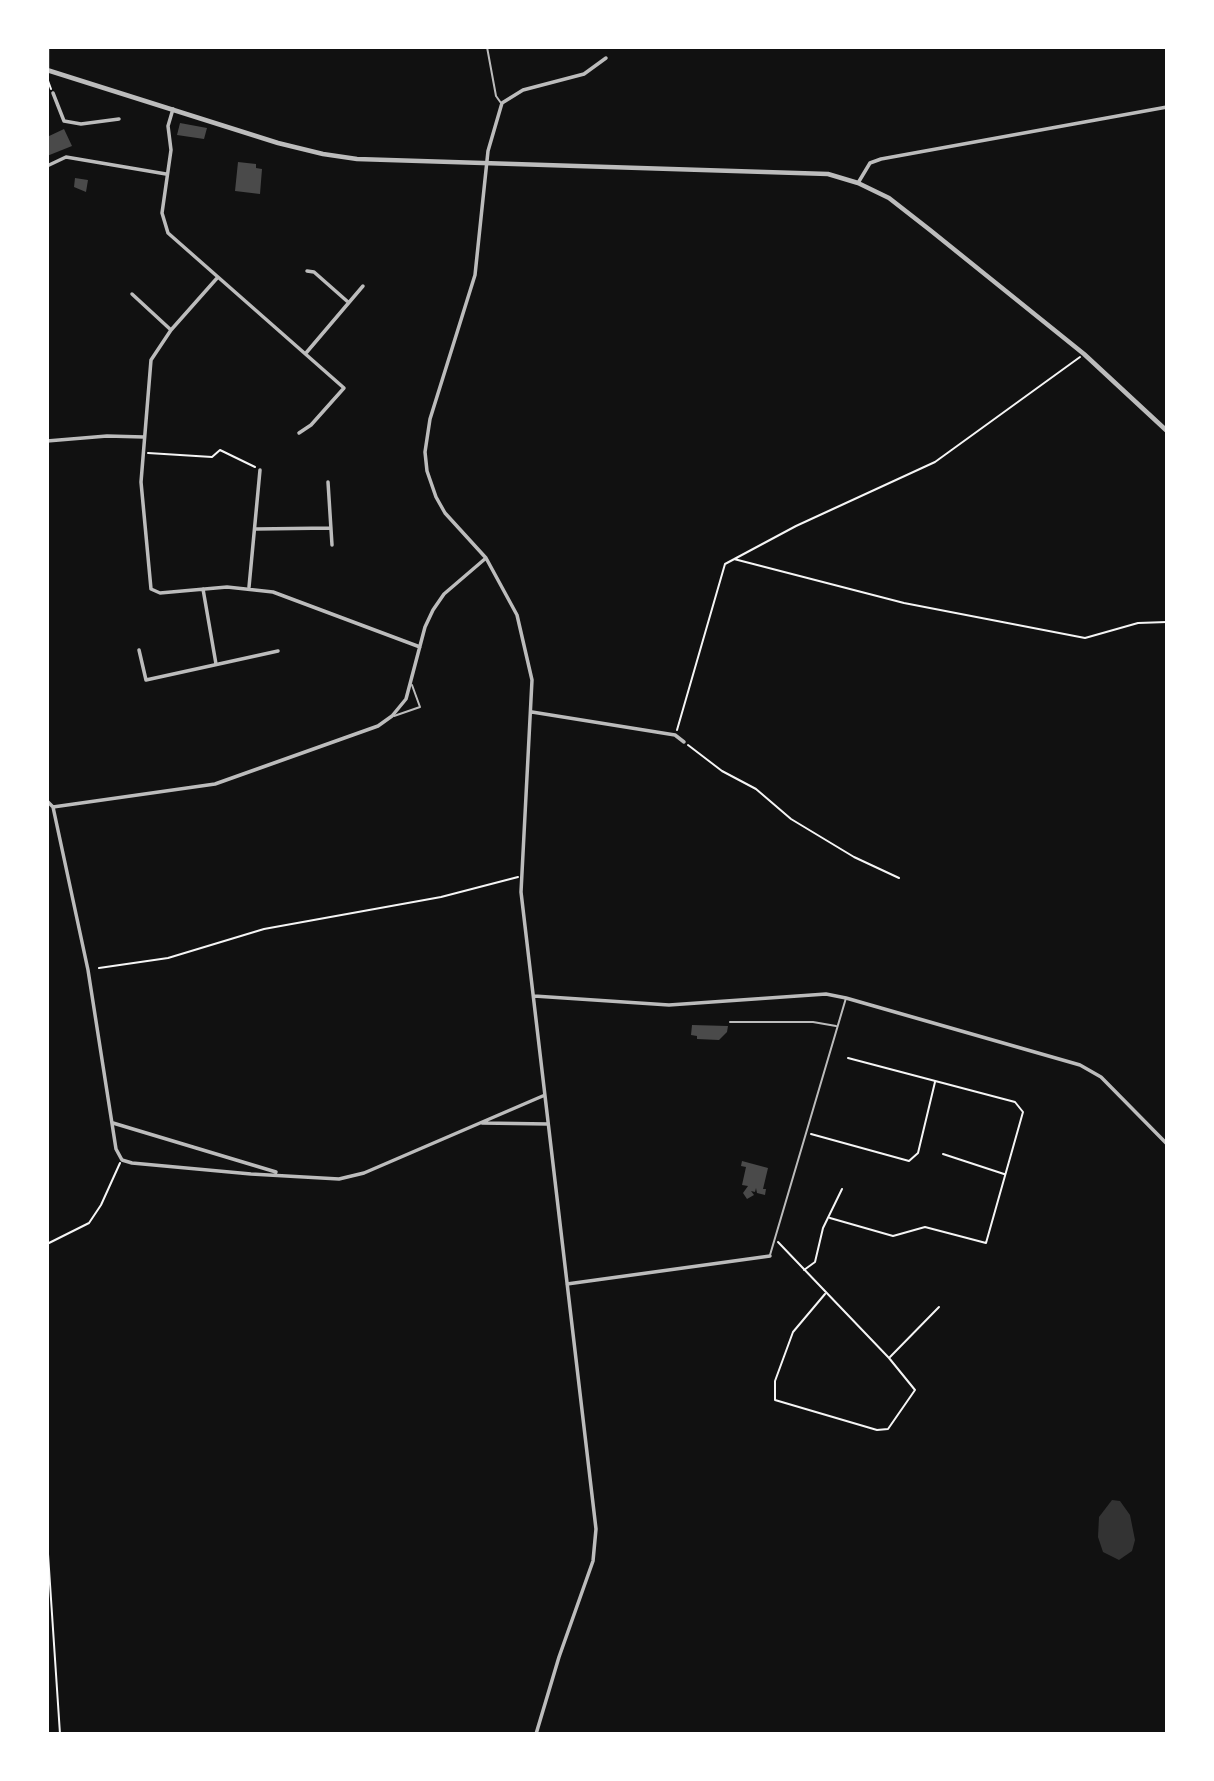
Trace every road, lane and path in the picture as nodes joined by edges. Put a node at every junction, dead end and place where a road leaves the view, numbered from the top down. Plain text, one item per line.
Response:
1 (47, 47) edge
2 (487, 47) edge
3 (606, 58) dead end
4 (47, 69) edge
5 (47, 78) edge
6 (53, 93) joint
7 (502, 103) junction
8 (1167, 107) edge
9 (173, 109) junction
10 (119, 119) dead end
11 (486, 163) junction
12 (47, 166) edge
13 (166, 174) junction
14 (858, 183) junction
15 (307, 271) dead end
16 (218, 277) junction
17 (363, 286) dead end
18 (132, 294) dead end
19 (348, 302) junction
20 (171, 330) junction
21 (306, 353) junction
22 (1084, 354) junction
23 (1167, 431) edge
24 (299, 433) dead end
25 (144, 437) junction
26 (1167, 438) edge
27 (47, 441) edge
28 (1167, 447) edge
29 (143, 452) junction
30 (260, 471) joint
31 (328, 482) dead end
32 (331, 527) junction
33 (256, 529) junction
34 (332, 545) dead end
35 (486, 558) junction
36 (733, 559) junction
37 (248, 587) junction
38 (202, 589) junction
39 (1167, 622) edge
40 (420, 647) junction
41 (139, 650) dead end
42 (278, 651) dead end
43 (216, 664) junction
44 (412, 685) junction
45 (532, 712) junction
46 (392, 716) junction
47 (675, 735) junction
48 (684, 742) joint
49 (47, 801) edge
50 (53, 807) junction
51 (521, 876) junction
52 (900, 878) dead end
53 (99, 968) dead end
54 (534, 996) junction
55 (846, 998) junction
56 (730, 1022) dead end
57 (838, 1026) junction
58 (848, 1058) dead end
59 (936, 1080) junction
60 (545, 1094) junction
61 (113, 1123) junction
62 (480, 1124) junction
63 (549, 1124) junction
64 (807, 1132) junction
65 (1167, 1144) edge
66 (943, 1154) dead end
67 (122, 1160) junction
68 (278, 1173) junction
69 (1005, 1174) junction
70 (842, 1189) dead end
71 (830, 1218) junction
72 (775, 1239) junction
73 (47, 1244) edge
74 (770, 1256) joint
75 (804, 1270) junction
76 (567, 1284) junction
77 (825, 1294) junction
78 (939, 1307) dead end
79 (889, 1358) junction
80 (47, 1539) edge
81 (60, 1734) edge
82 (536, 1734) edge

1 - 4 street
2 - 7 lane
3 - 7 street
4 - 9 street
5 - 6 path
6 - 10 street
7 - 11 street
8 - 14 street
9 - 11 street
9 - 13 street
11 - 14 street
11 - 35 street
12 - 13 street
13 - 16 street
14 - 22 street
15 - 19 street
16 - 20 street
16 - 21 street
17 - 19 street
18 - 20 street
19 - 21 street
20 - 25 street
21 - 24 street
22 - 23 street
22 - 36 path
25 - 27 street
25 - 29 street
26 - 28 path
29 - 30 path
29 - 38 street
30 - 33 street
31 - 32 street
32 - 33 street
32 - 34 street
33 - 37 street
35 - 40 street
35 - 45 street
36 - 39 path
36 - 47 path
37 - 38 street
37 - 40 street
38 - 43 street
40 - 44 street
41 - 43 street
42 - 43 street
44 - 46 street
44 - 46 lane
45 - 47 street
45 - 51 street
46 - 50 street
47 - 48 street
48 - 52 path
49 - 50 street
50 - 61 street
51 - 53 path
51 - 54 street
54 - 55 street
54 - 60 street
55 - 57 lane
55 - 65 street
56 - 57 lane
57 - 64 lane
58 - 59 path
59 - 64 path
59 - 69 path
60 - 62 street
60 - 63 street
61 - 67 street
61 - 68 street
62 - 63 street
62 - 68 street
63 - 76 street
64 - 72 lane
66 - 69 path
67 - 68 street
67 - 73 path
69 - 71 path
70 - 71 path
71 - 75 path
72 - 74 lane
72 - 75 path
74 - 76 street
75 - 77 path
76 - 82 street
77 - 79 path
77 - 79 path
78 - 79 path
80 - 81 path

